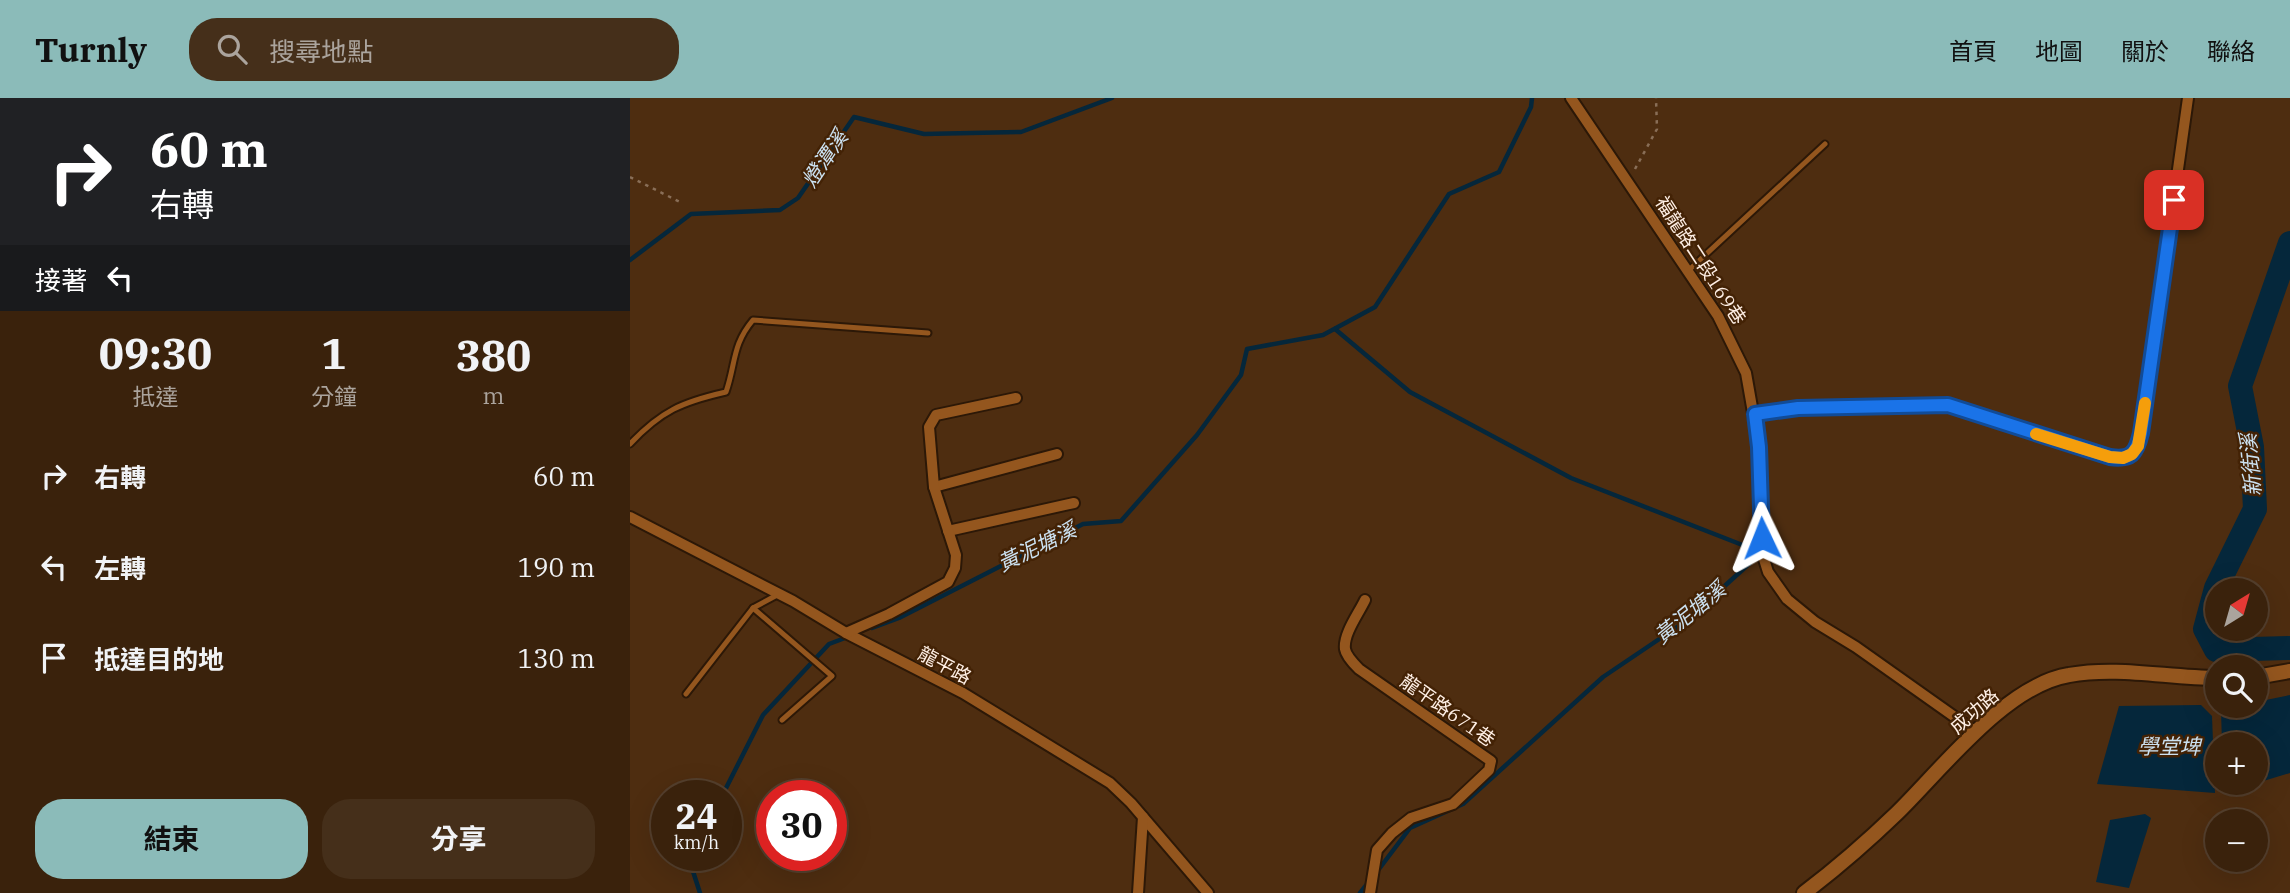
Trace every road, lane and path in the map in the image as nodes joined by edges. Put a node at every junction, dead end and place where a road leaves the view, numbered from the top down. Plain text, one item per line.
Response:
1 (1571, 98) edge
2 (1656, 98) edge
3 (2188, 98) edge
4 (1825, 144) dead end
5 (630, 177) edge
6 (1628, 182) junction
7 (682, 203) dead end
8 (1688, 271) junction
9 (928, 333) dead end
10 (1016, 398) dead end
11 (1755, 414) junction
12 (630, 444) edge
13 (1058, 454) dead end
14 (934, 487) junction
15 (1074, 503) dead end
16 (630, 517) edge
17 (948, 531) junction
18 (779, 594) junction
19 (1365, 600) dead end
20 (753, 608) junction
21 (846, 633) junction
22 (2290, 671) edge
23 (2268, 675) edge
24 (2205, 677) edge
25 (685, 694) dead end
26 (782, 720) dead end
27 (1976, 732) junction
28 (1143, 817) junction
29 (1138, 893) edge
30 (1208, 893) edge
31 (1370, 893) edge
32 (1804, 893) edge

1 - 6 street, 福龍路二段169巷
2 - 6 path
3 - 11 street
4 - 8 lane
5 - 7 path
6 - 8 street, 福龍路二段169巷
8 - 11 street, 福龍路二段169巷
9 - 12 lane
10 - 14 street
11 - 27 street, 福龍路二段169巷
13 - 14 street
14 - 17 street
15 - 17 street
16 - 18 street, 龍平路
17 - 21 street
18 - 20 lane
18 - 21 street, 龍平路
19 - 31 street, 龍平路671巷
20 - 25 lane
20 - 26 lane
21 - 28 street, 龍平路
22 - 23 street
24 - 27 street, 成功路
27 - 32 street, 成功路
28 - 29 street
28 - 30 street, 龍平路

